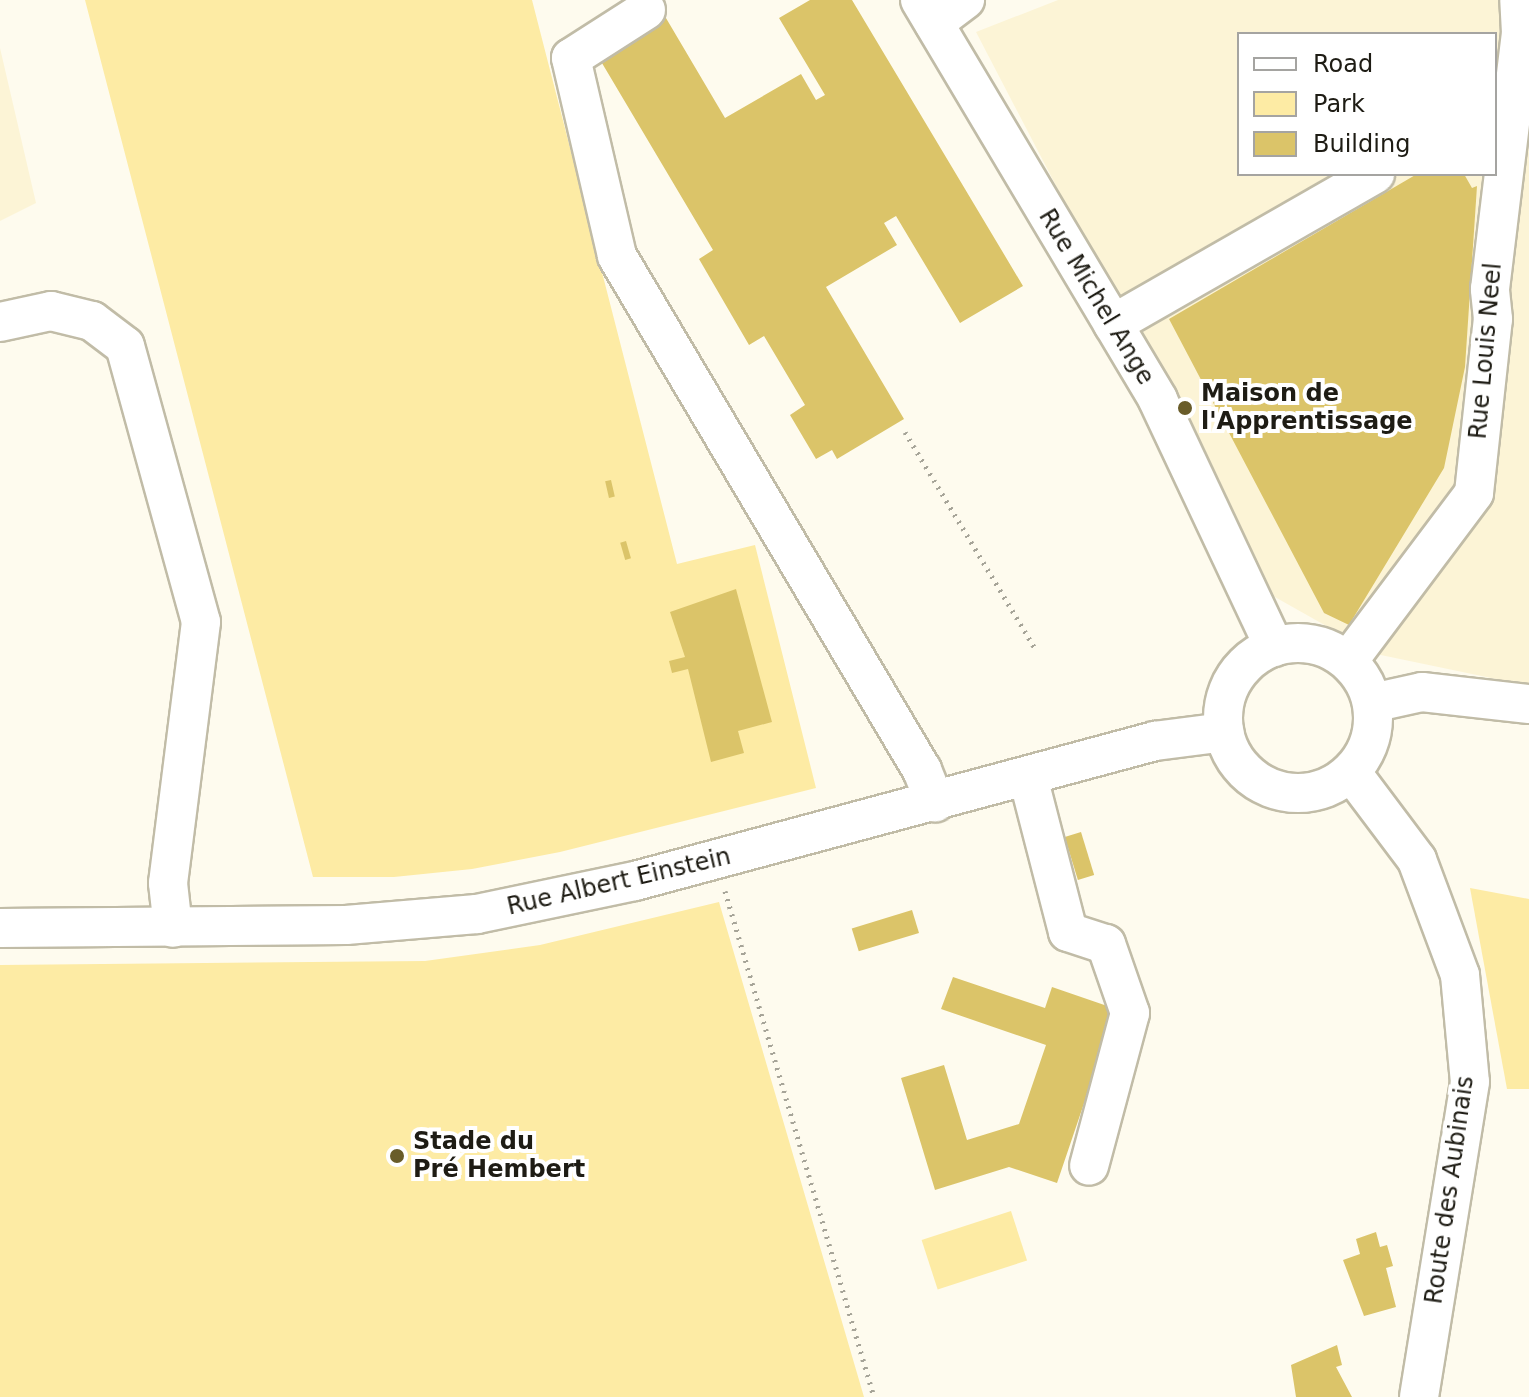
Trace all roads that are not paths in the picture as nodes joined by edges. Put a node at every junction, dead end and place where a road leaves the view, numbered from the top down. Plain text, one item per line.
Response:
1 (965, 0) edge
2 (1519, 0) edge
3 (646, 10) dead end
4 (927, 11) edge
5 (1504, 100) edge
6 (1372, 176) edge
7 (0, 322) edge
8 (1113, 324) junction
9 (1274, 647) junction
10 (1348, 661) junction
11 (1372, 703) junction
12 (1529, 704) edge
13 (1224, 732) junction
14 (1351, 772) junction
15 (1028, 777) junction
16 (935, 802) junction
17 (0, 928) edge
18 (173, 928) junction
19 (1089, 1166) dead end
20 (1419, 1397) edge

1 - 4 street
2 - 5 street, Rue Louis Neel
3 - 16 street
4 - 8 street, Rue Michel Ange
5 - 10 street, Rue Louis Neel
6 - 8 street
7 - 18 street
8 - 9 street, Rue Michel Ange
9 - 10 street
9 - 13 street
10 - 11 street
11 - 12 street
11 - 14 street
13 - 14 street
13 - 15 street, Rue Albert Einstein
14 - 20 street, Route des Aubinais
15 - 16 street, Rue Albert Einstein
15 - 19 street
16 - 18 street, Rue Albert Einstein
17 - 18 street, Rue Albert Einstein

